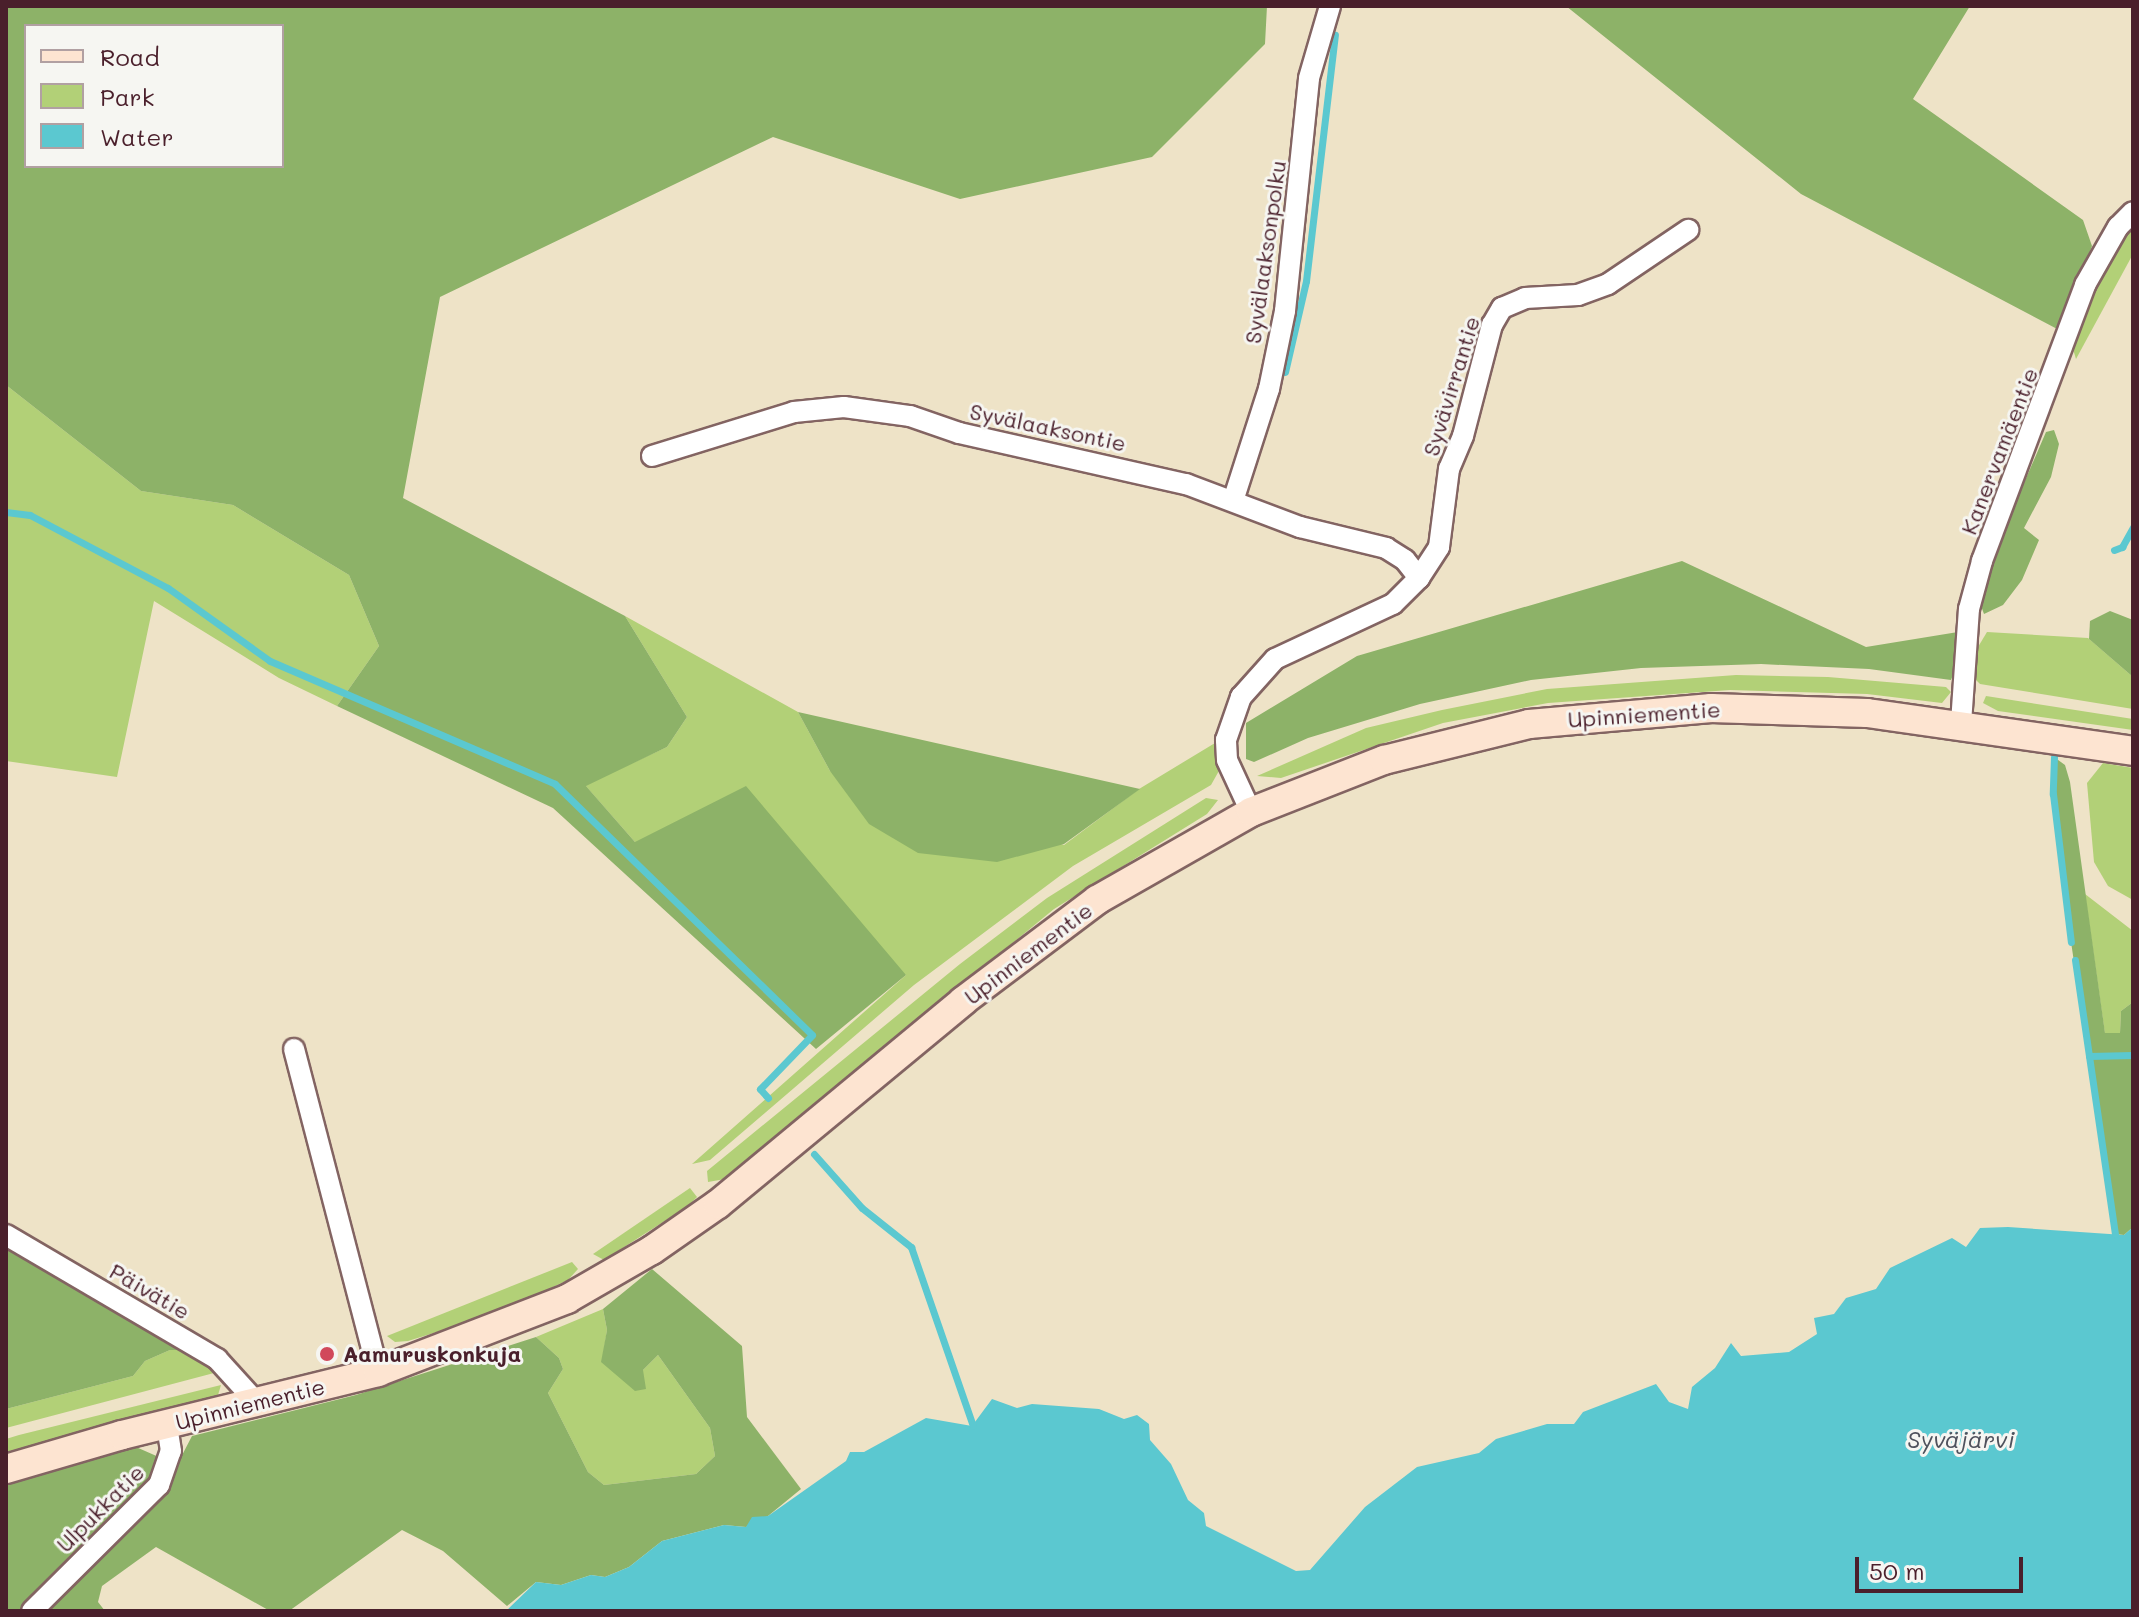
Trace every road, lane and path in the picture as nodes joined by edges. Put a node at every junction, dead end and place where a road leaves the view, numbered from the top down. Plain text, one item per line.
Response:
1 (1330, 6) edge
2 (2133, 212) edge
3 (1688, 230) dead end
4 (652, 456) dead end
5 (1233, 501) junction
6 (1419, 578) junction
7 (1961, 723) junction
8 (2133, 751) edge
9 (1251, 812) junction
10 (294, 1049) dead end
11 (6, 1235) edge
12 (378, 1372) junction
13 (258, 1404) junction
14 (167, 1425) junction
15 (6, 1469) edge
16 (32, 1611) edge

1 - 5 street, Syvälaaksonpolku
2 - 7 street, Kanervamäentie
3 - 6 street, Syvävirrantie
4 - 5 street, Syvälaaksontie
5 - 6 street, Syvälaaksontie
6 - 9 street, Syvävirrantie
7 - 8 main road, Upinniementie
7 - 9 main road, Upinniementie
9 - 12 main road, Upinniementie
10 - 12 street
11 - 13 street, Päivätie
12 - 13 main road, Upinniementie
13 - 14 main road, Upinniementie
14 - 15 main road, Upinniementie
14 - 16 street, Ulpukkatie

